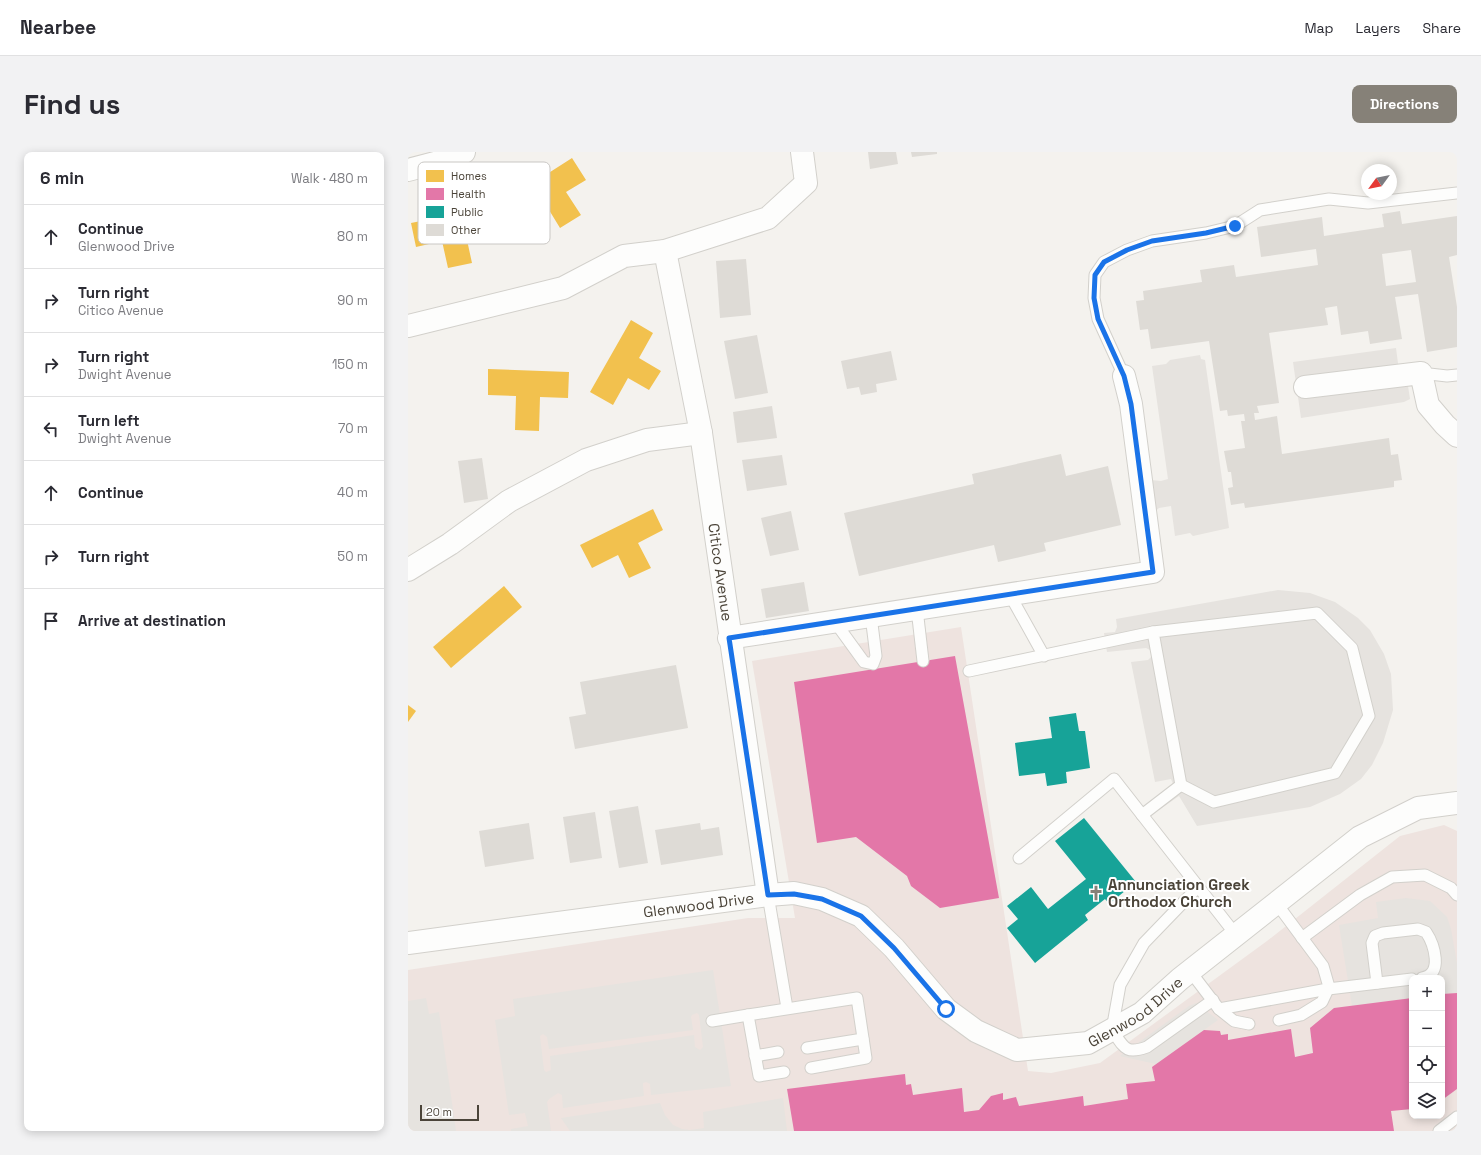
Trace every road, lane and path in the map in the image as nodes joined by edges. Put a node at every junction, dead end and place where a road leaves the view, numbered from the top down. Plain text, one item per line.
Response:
1 (464, 152) edge
2 (802, 152) edge
3 (439, 162) edge
4 (418, 167) edge
5 (408, 170) edge
6 (1457, 193) edge
7 (665, 251) junction
8 (408, 326) edge
9 (1421, 373) junction
10 (1457, 375) edge
11 (1124, 376) joint
12 (1305, 387) dead end
13 (701, 433) junction
14 (1457, 436) edge
15 (408, 570) edge
16 (1010, 595) junction
17 (917, 609) junction
18 (871, 616) junction
19 (835, 622) junction
20 (1153, 632) junction
21 (729, 638) junction
22 (1044, 656) junction
23 (923, 661) dead end
24 (969, 671) dead end
25 (1181, 785) junction
26 (1457, 803) edge
27 (1142, 815) junction
28 (1019, 858) dead end
29 (1198, 886) junction
30 (768, 895) junction
31 (1457, 895) edge
32 (1277, 904) junction
33 (1236, 935) junction
34 (1302, 938) junction
35 (408, 943) edge
36 (1190, 971) junction
37 (1430, 975) edge
38 (1409, 979) edge
39 (1377, 983) junction
40 (1328, 989) junction
41 (1216, 1004) junction
42 (787, 1008) junction
43 (748, 1015) junction
44 (1279, 1020) dead end
45 (712, 1021) dead end
46 (1249, 1024) dead end
47 (1112, 1030) junction
48 (863, 1039) junction
49 (807, 1048) dead end
50 (778, 1052) dead end
51 (755, 1056) junction
52 (812, 1068) dead end
53 (784, 1072) dead end
54 (1457, 1117) edge
55 (1439, 1131) edge

1 - 3 street
2 - 7 street
4 - 5 street
6 - 11 lane
7 - 8 street
7 - 13 street, Citico Avenue
9 - 10 lane
9 - 12 street
9 - 14 street
11 - 16 street
13 - 15 street
13 - 21 street, Citico Avenue
16 - 17 street
16 - 22 lane
17 - 18 street
17 - 23 lane
18 - 19 street
18 - 19 lane
19 - 21 street
20 - 22 lane
20 - 25 lane
20 - 25 lane
21 - 30 street, Citico Avenue
22 - 24 lane
25 - 27 lane
26 - 32 street, Glenwood Drive
27 - 28 lane
27 - 29 lane
29 - 33 lane
29 - 47 lane
30 - 35 street, Glenwood Drive
30 - 42 lane
30 - 47 street, Glenwood Drive
31 - 34 lane
32 - 33 street, Glenwood Drive
32 - 34 lane
33 - 36 street, Glenwood Drive
34 - 40 lane
36 - 41 lane
36 - 47 street, Glenwood Drive
37 - 39 lane
38 - 39 lane
39 - 40 lane
40 - 41 lane
40 - 44 lane
41 - 46 lane
41 - 47 lane
42 - 43 lane
42 - 48 lane
43 - 45 lane
43 - 51 lane
48 - 49 lane
48 - 52 lane
50 - 51 lane
51 - 53 lane
54 - 55 lane

